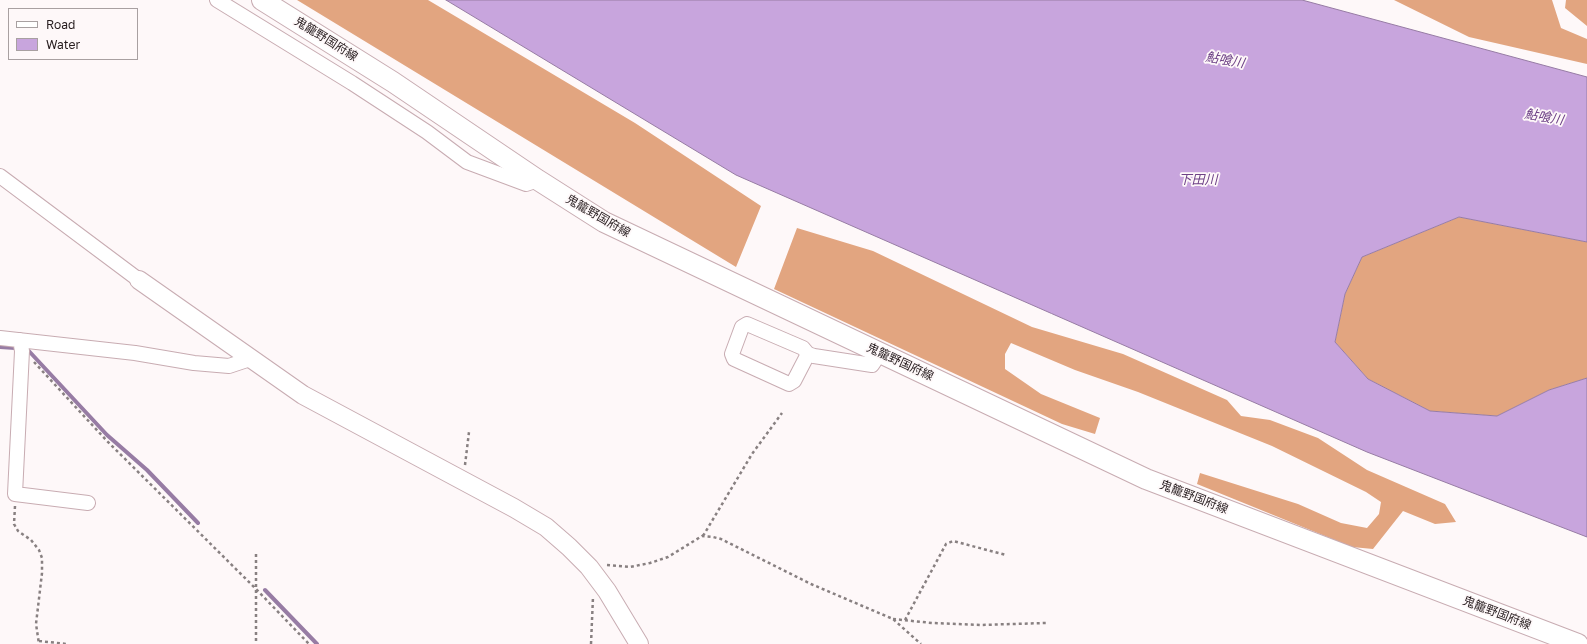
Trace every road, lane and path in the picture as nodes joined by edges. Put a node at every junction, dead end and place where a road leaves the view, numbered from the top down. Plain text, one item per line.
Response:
1 (217, 0) edge
2 (262, 0) edge
3 (0, 176) edge
4 (538, 180) junction
5 (139, 280) joint
6 (0, 338) edge
7 (21, 345) junction
8 (880, 353) junction
9 (808, 354) junction
10 (250, 358) junction
11 (782, 413) dead end
12 (469, 432) dead end
13 (463, 480) junction
14 (15, 494) junction
15 (88, 503) dead end
16 (702, 536) junction
17 (256, 554) dead end
18 (1006, 555) dead end
19 (596, 575) junction
20 (256, 589) junction
21 (893, 619) junction
22 (905, 620) junction
23 (1046, 623) dead end
24 (39, 642) edge
25 (67, 644) edge
26 (256, 644) edge
27 (309, 644) edge
28 (591, 644) edge
29 (639, 644) edge
30 (922, 644) edge
31 (1578, 644) edge

1 - 4 street
2 - 4 main road, 鬼籠野国府線
3 - 5 street
4 - 8 main road, 鬼籠野国府線
5 - 10 street
6 - 7 street
7 - 10 street
7 - 14 street
7 - 20 path
8 - 9 street
8 - 31 main road, 鬼籠野国府線
9 - 9 street
10 - 13 street
11 - 16 path
12 - 13 path
13 - 19 street
14 - 15 street
14 - 24 path
16 - 19 path
16 - 21 path
17 - 20 path
18 - 22 path
19 - 28 path
19 - 29 street
20 - 26 path
20 - 27 path
21 - 22 path
21 - 30 path
22 - 23 path
24 - 25 path

